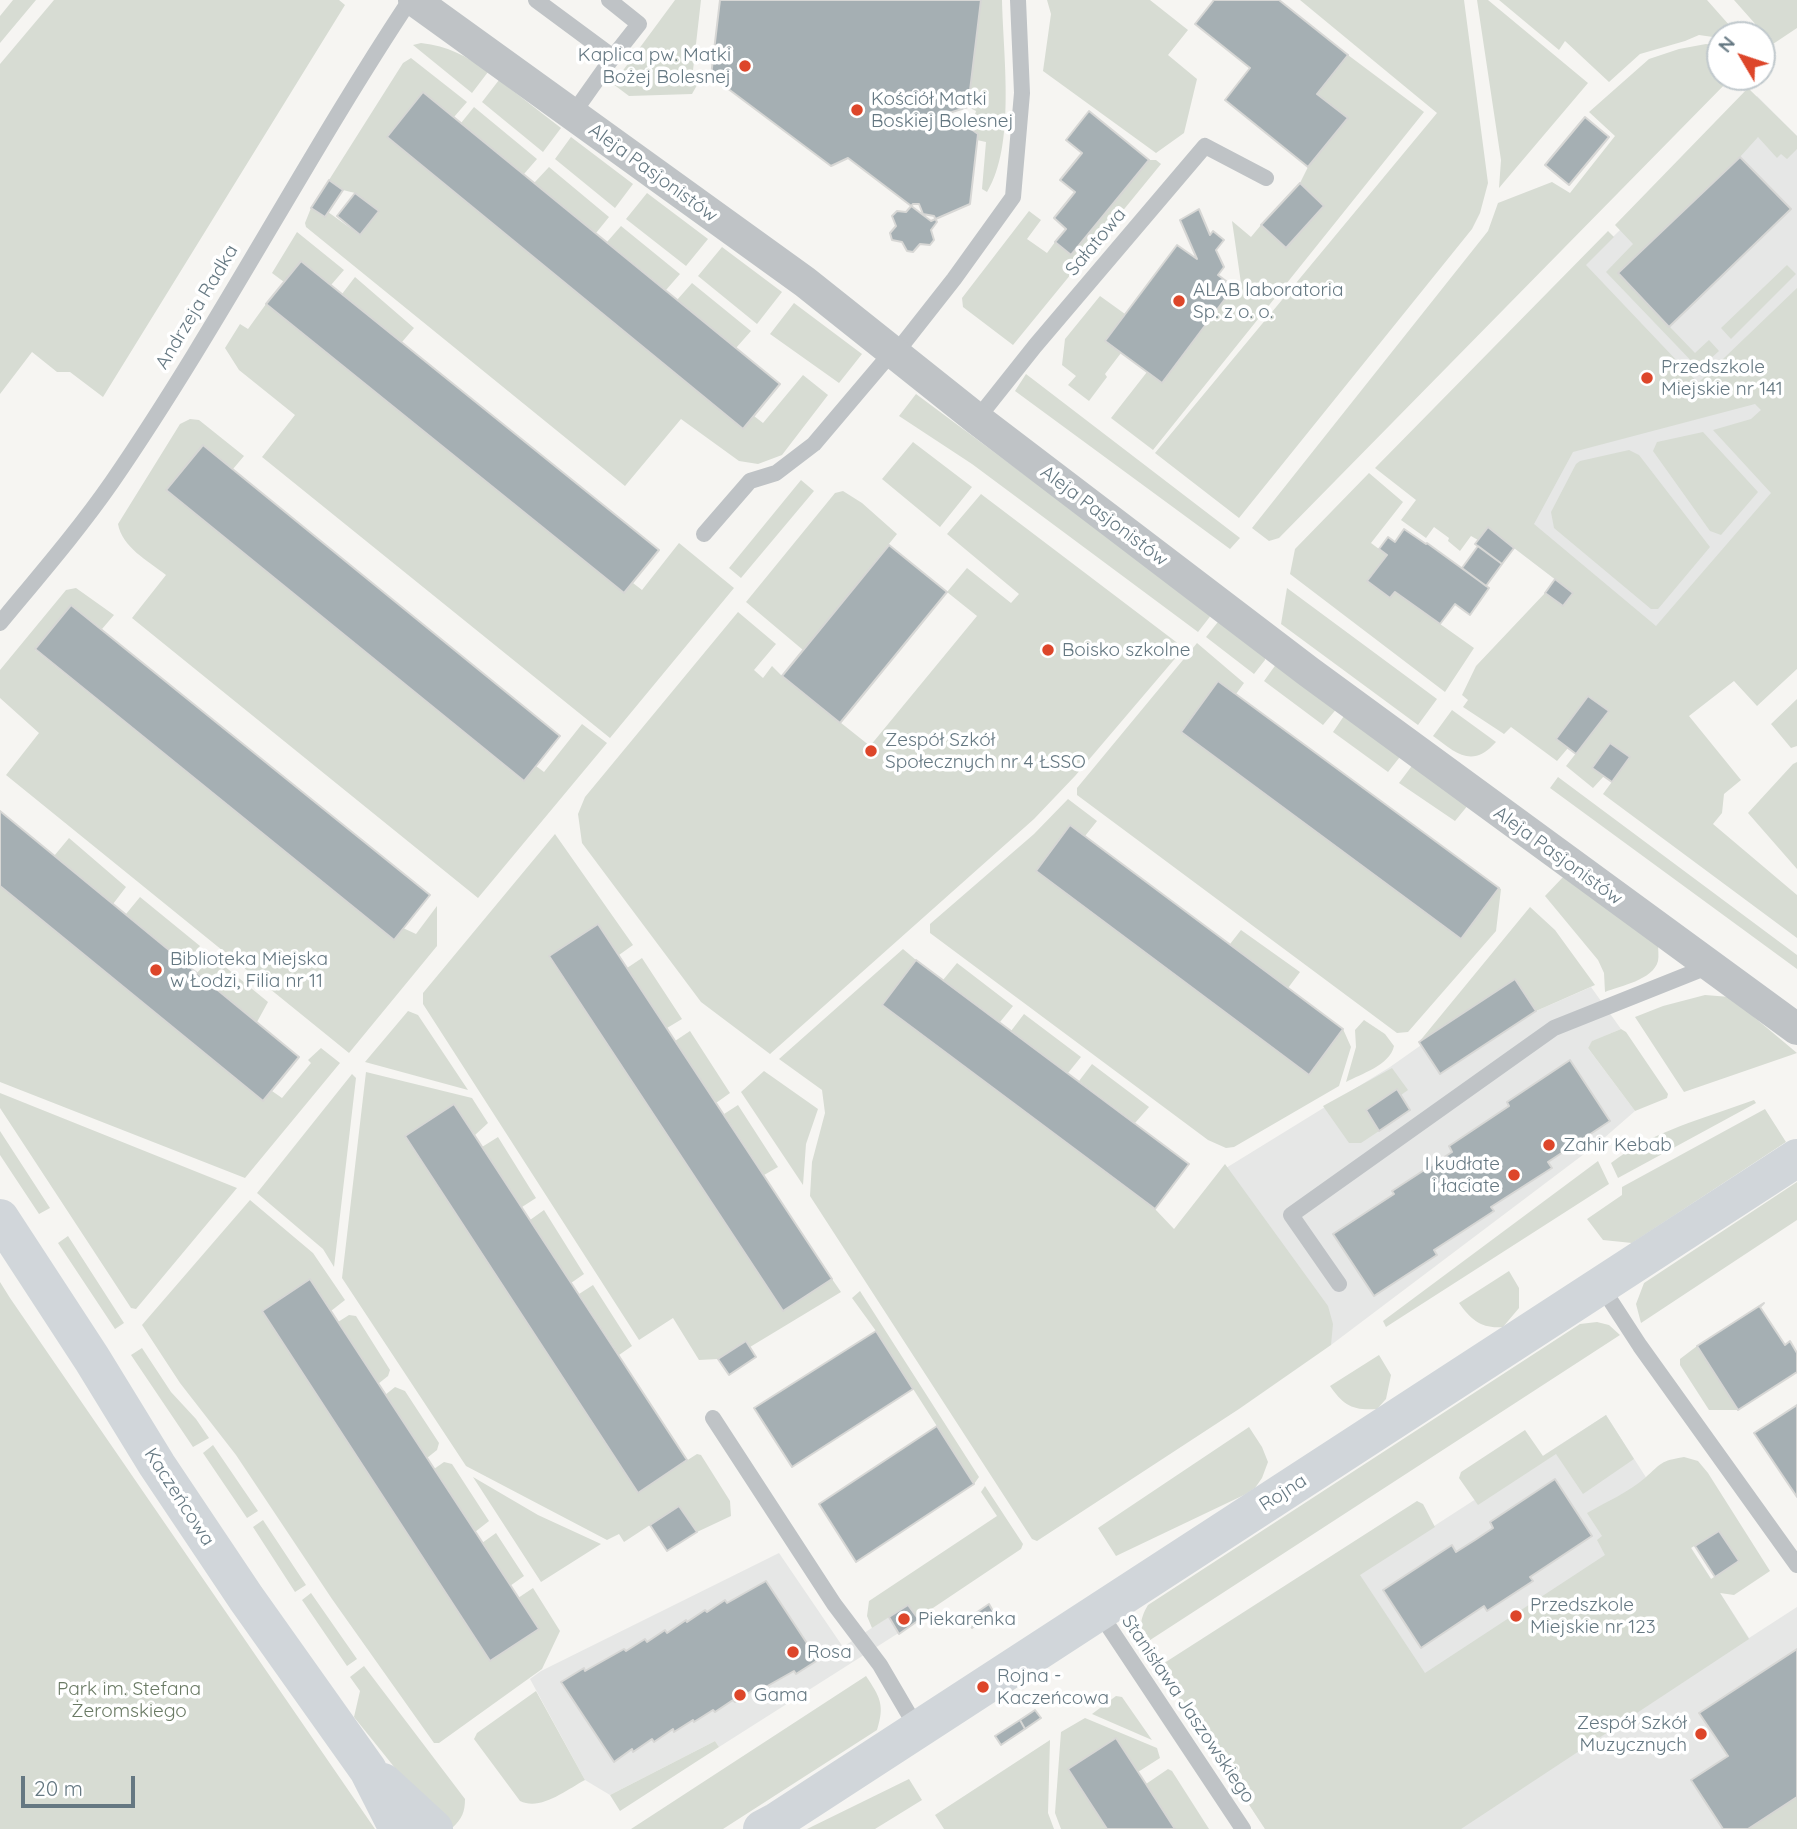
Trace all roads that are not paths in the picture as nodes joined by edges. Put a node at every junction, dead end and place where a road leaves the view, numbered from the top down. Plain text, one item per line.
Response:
1 (412, 0) edge
2 (536, 0) edge
3 (609, 0) edge
4 (1018, 0) edge
5 (613, 58) junction
6 (572, 115) junction
7 (1266, 178) dead end
8 (893, 353) junction
9 (977, 419) junction
10 (704, 534) dead end
11 (0, 623) edge
12 (1712, 965) junction
13 (1797, 1029) edge
14 (1797, 1158) edge
15 (0, 1218) edge
16 (1339, 1284) dead end
17 (1601, 1286) junction
18 (713, 1418) dead end
19 (1797, 1565) edge
20 (1099, 1612) junction
21 (918, 1730) junction
22 (368, 1770) junction
23 (765, 1828) edge
24 (397, 1829) edge
25 (434, 1829) edge
26 (1243, 1829) edge

1 - 6 street, Aleja Pasjonistów
1 - 11 lane, Andrzeja Radka
2 - 5 lane
3 - 5 lane
4 - 8 lane
5 - 6 lane
6 - 8 street, Aleja Pasjonistów
7 - 9 lane, Sałatowa
8 - 9 street, Aleja Pasjonistów
8 - 10 lane
9 - 12 street, Aleja Pasjonistów
12 - 13 street, Aleja Pasjonistów
12 - 16 lane
14 - 17 street, Rojna
15 - 22 street, Kaczeńcowa
17 - 19 lane
17 - 20 street, Rojna
18 - 21 lane
20 - 21 street, Rojna
20 - 26 lane, Stanisława Jaszowskiego
21 - 23 street, Rojna
22 - 24 street, Kaczeńcowa
22 - 25 street, Kaczeńcowa

